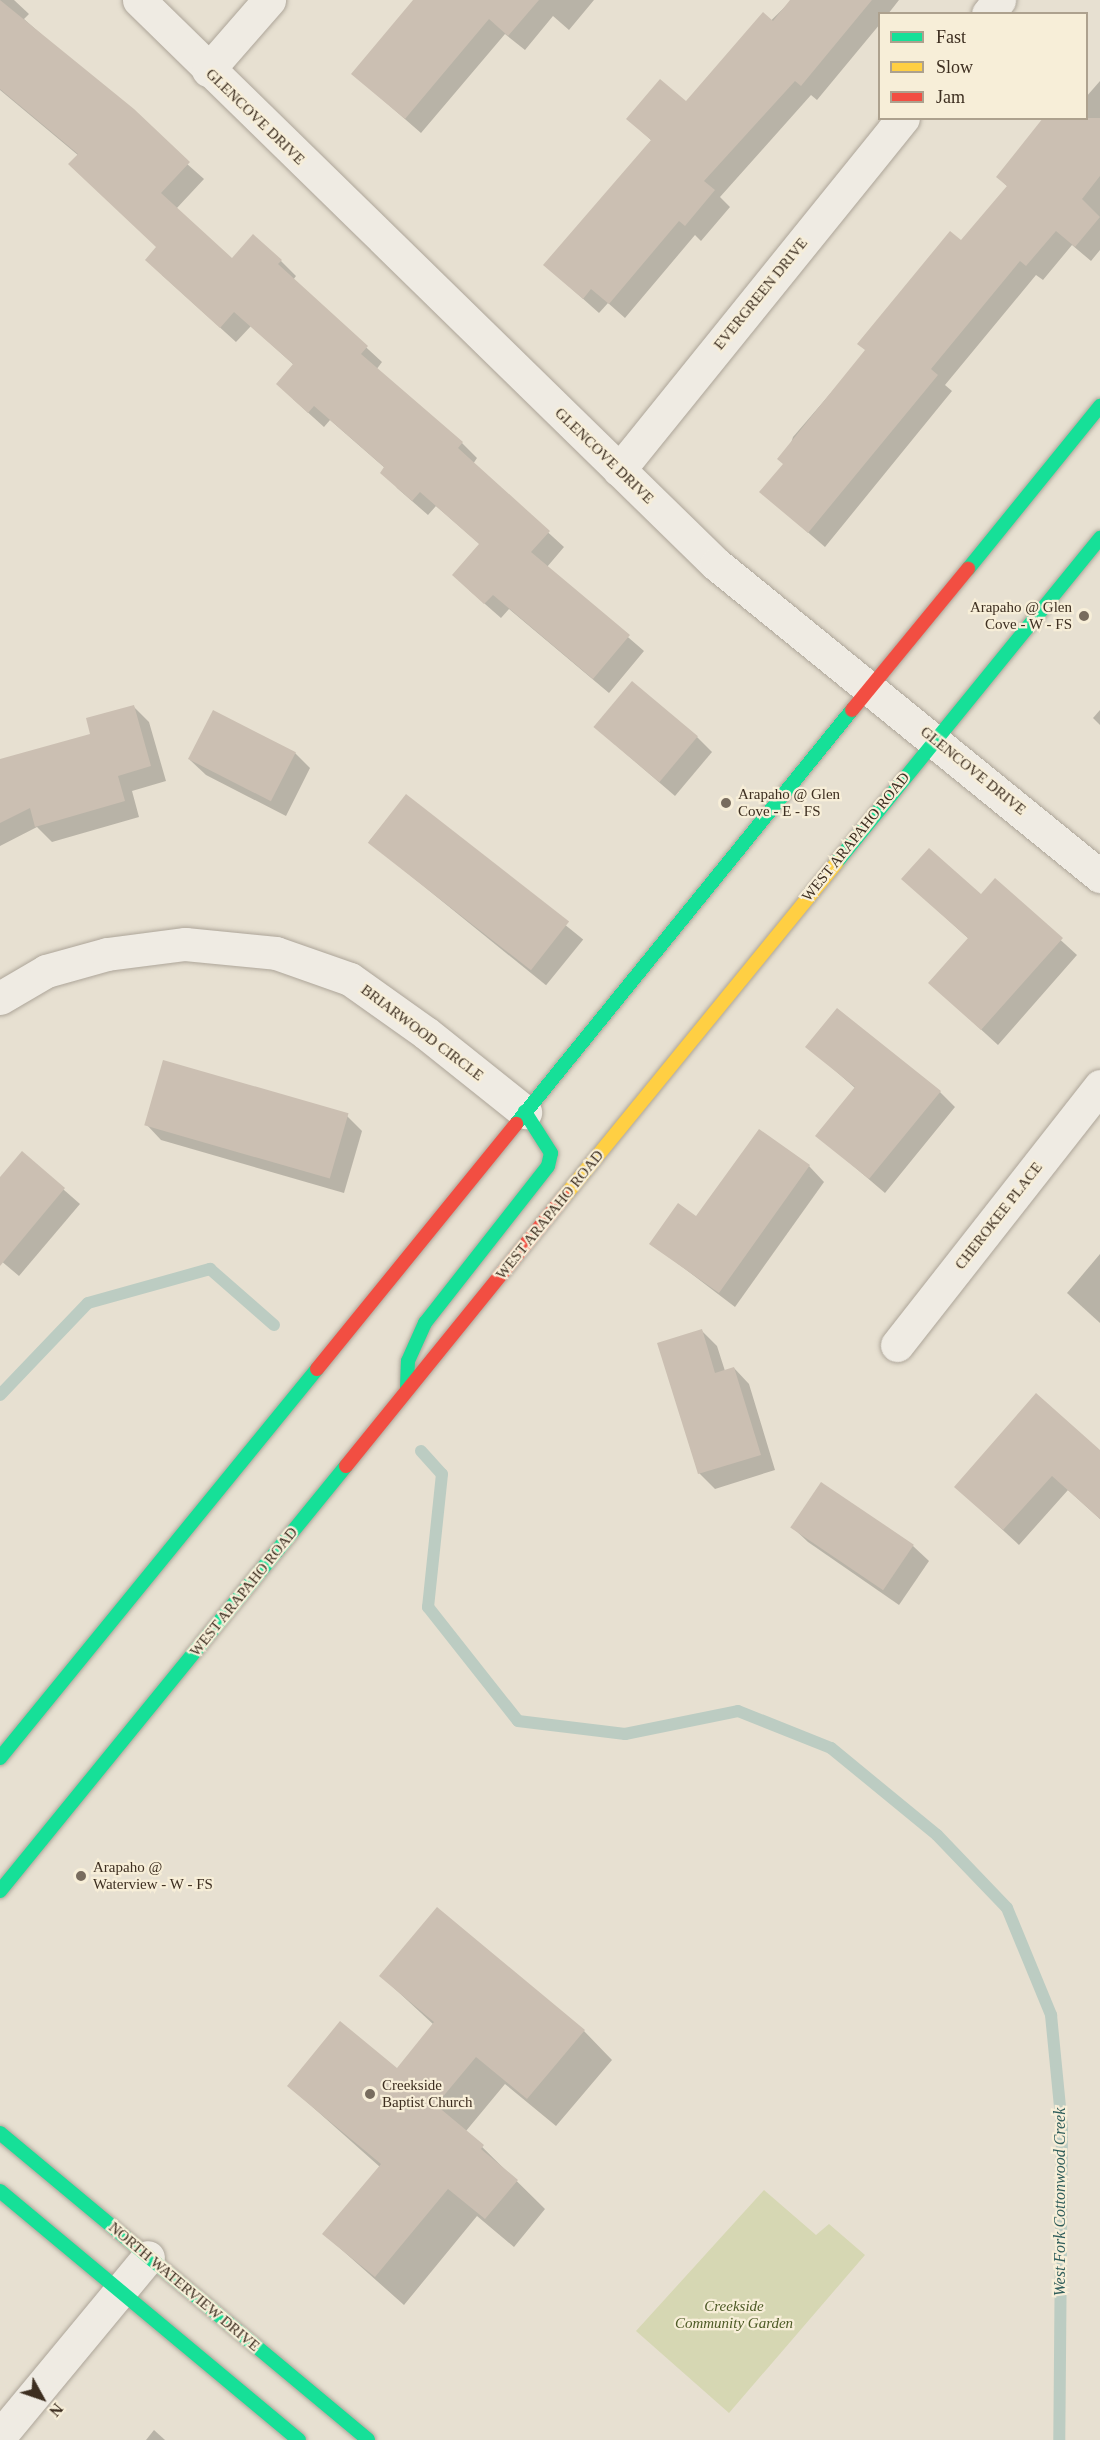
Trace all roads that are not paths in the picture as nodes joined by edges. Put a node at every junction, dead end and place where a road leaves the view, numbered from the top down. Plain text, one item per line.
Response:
1 (139, 0) edge
2 (269, 0) edge
3 (999, 0) edge
4 (990, 12) edge
5 (207, 70) junction
6 (901, 120) edge
7 (1100, 406) edge
8 (619, 470) junction
9 (1100, 538) edge
10 (868, 688) junction
11 (935, 740) junction
12 (1100, 876) edge
13 (0, 998) edge
14 (1100, 1086) edge
15 (525, 1112) junction
16 (897, 1345) dead end
17 (407, 1390) junction
18 (0, 1758) edge
19 (0, 1891) edge
20 (0, 2133) edge
21 (0, 2191) edge
22 (148, 2257) junction
23 (120, 2291) junction
24 (0, 2436) edge
25 (298, 2440) edge
26 (368, 2440) edge

1 - 5 street, GLENCOVE DRIVE
2 - 5 street
3 - 4 street
5 - 8 street, GLENCOVE DRIVE
6 - 8 street, EVERGREEN DRIVE
7 - 10 main road
8 - 10 street, GLENCOVE DRIVE
9 - 11 main road, WEST ARAPAHO ROAD
10 - 11 street, GLENCOVE DRIVE
10 - 15 main road
11 - 12 street, GLENCOVE DRIVE
11 - 17 main road, WEST ARAPAHO ROAD
13 - 15 street, BRIARWOOD CIRCLE
14 - 16 street, CHEROKEE PLACE
15 - 17 main road
15 - 18 main road
17 - 19 main road, WEST ARAPAHO ROAD
20 - 22 main road, NORTH WATERVIEW DRIVE
21 - 23 main road
22 - 23 street
22 - 26 main road, NORTH WATERVIEW DRIVE
23 - 24 street
23 - 25 main road

